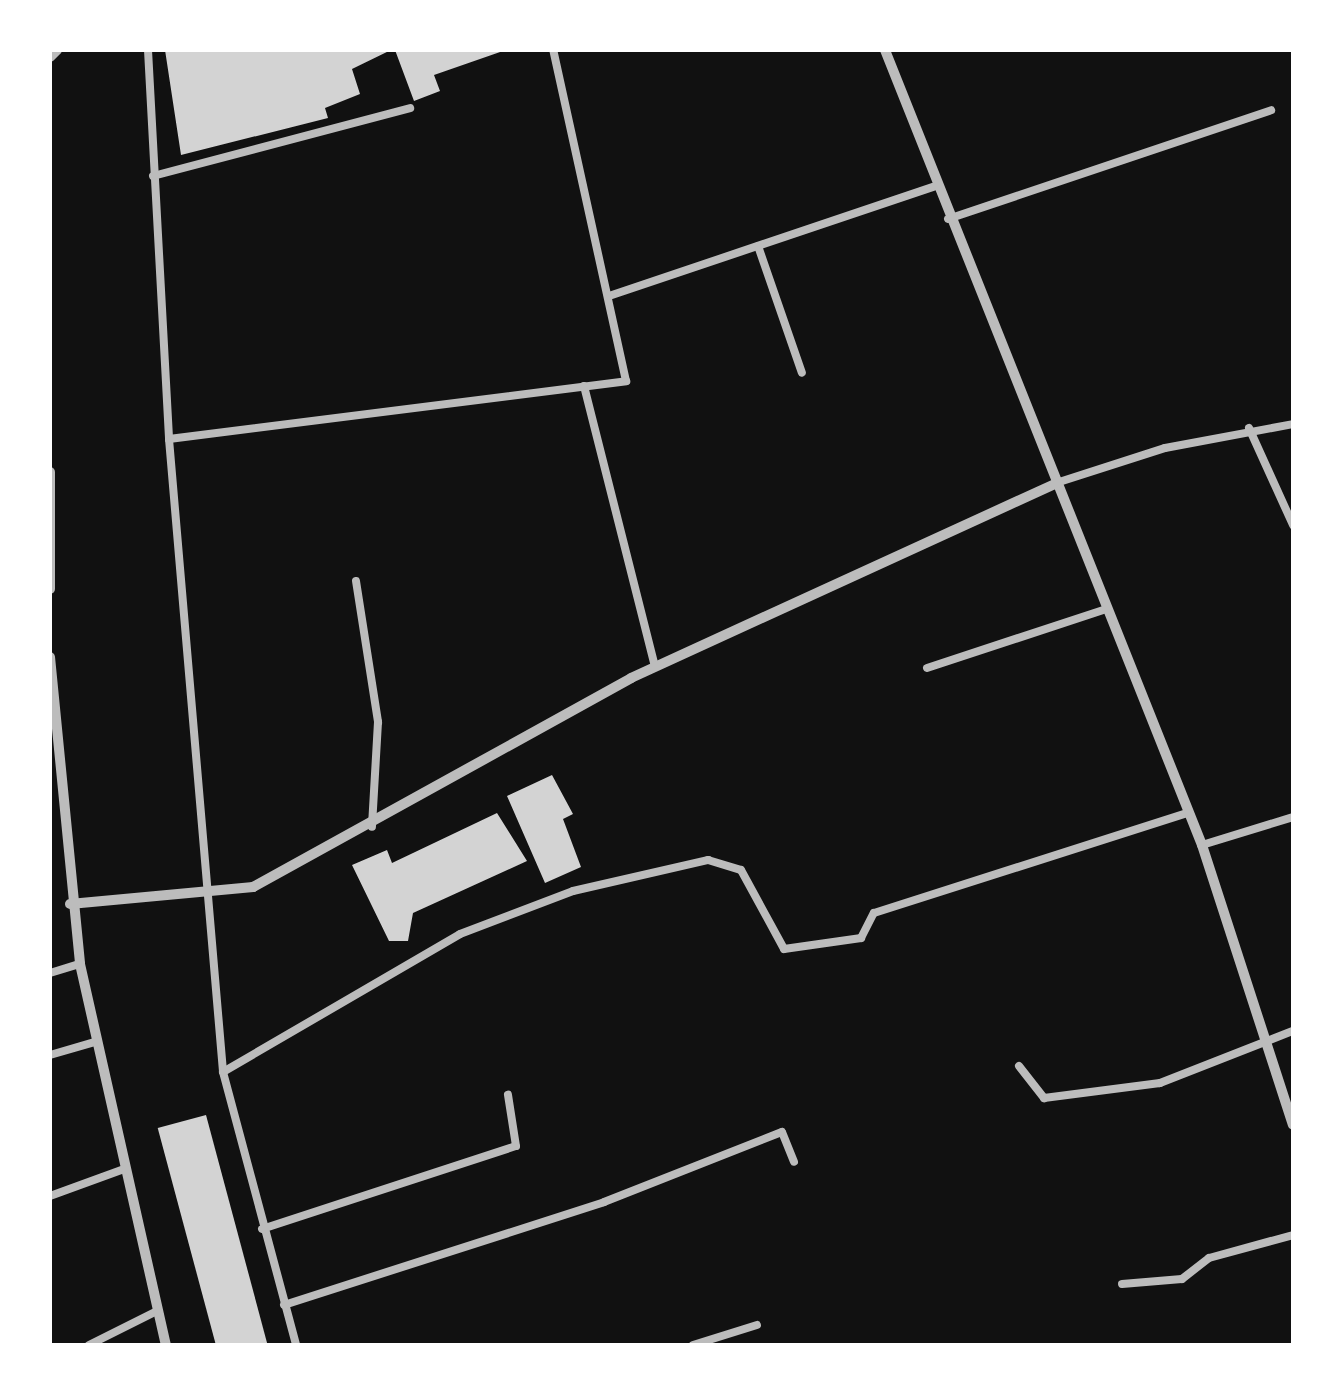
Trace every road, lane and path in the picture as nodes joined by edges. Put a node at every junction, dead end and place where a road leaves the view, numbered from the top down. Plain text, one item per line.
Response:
1 (148, 50) edge
2 (553, 50) edge
3 (885, 50) edge
4 (410, 108) dead end
5 (1271, 110) dead end
6 (153, 176) junction
7 (934, 187) junction
8 (947, 219) junction
9 (758, 246) junction
10 (609, 296) junction
11 (802, 374) dead end
12 (584, 386) junction
13 (1293, 424) edge
14 (1249, 428) junction
15 (169, 438) junction
16 (50, 472) edge
17 (1056, 483) junction
18 (50, 489) edge
19 (1293, 525) edge
20 (356, 581) dead end
21 (50, 590) edge
22 (1106, 609) junction
23 (50, 657) edge
24 (655, 666) junction
25 (927, 668) dead end
26 (1188, 813) junction
27 (1293, 817) edge
28 (372, 828) junction
29 (1202, 845) junction
30 (205, 898) junction
31 (70, 904) junction
32 (80, 964) junction
33 (50, 973) edge
34 (1293, 1032) edge
35 (1266, 1041) junction
36 (95, 1042) junction
37 (50, 1055) edge
38 (1019, 1066) dead end
39 (223, 1072) junction
40 (508, 1095) dead end
41 (1293, 1125) edge
42 (794, 1162) dead end
43 (121, 1170) junction
44 (50, 1196) edge
45 (262, 1229) junction
46 (1293, 1235) edge
47 (1122, 1284) dead end
48 (284, 1305) junction
49 (156, 1312) junction
50 (757, 1325) dead end
51 (90, 1345) edge
52 (166, 1345) edge
53 (296, 1345) edge
54 (694, 1345) edge

1 - 6 lane
2 - 10 lane
3 - 7 street
4 - 6 lane
5 - 8 lane
6 - 15 lane
7 - 8 street
7 - 9 lane
8 - 17 street
9 - 10 lane
9 - 11 lane
10 - 12 lane
12 - 15 lane
12 - 24 lane
13 - 14 lane
14 - 17 lane
14 - 19 lane
15 - 30 lane
16 - 18 street
17 - 22 street
17 - 24 street
18 - 21 street
20 - 28 lane
22 - 25 lane
22 - 26 street
23 - 31 street
24 - 28 street
26 - 29 street
26 - 39 lane
27 - 29 lane
28 - 30 street
29 - 35 street
30 - 31 street
30 - 39 lane
31 - 32 street
32 - 33 lane
32 - 36 street
34 - 35 lane
35 - 38 lane
35 - 41 street
36 - 37 lane
36 - 43 street
39 - 45 lane
40 - 45 lane
42 - 48 lane
43 - 44 lane
43 - 49 street
45 - 48 lane
46 - 47 lane
48 - 53 lane
49 - 51 lane
49 - 52 street
50 - 54 lane

